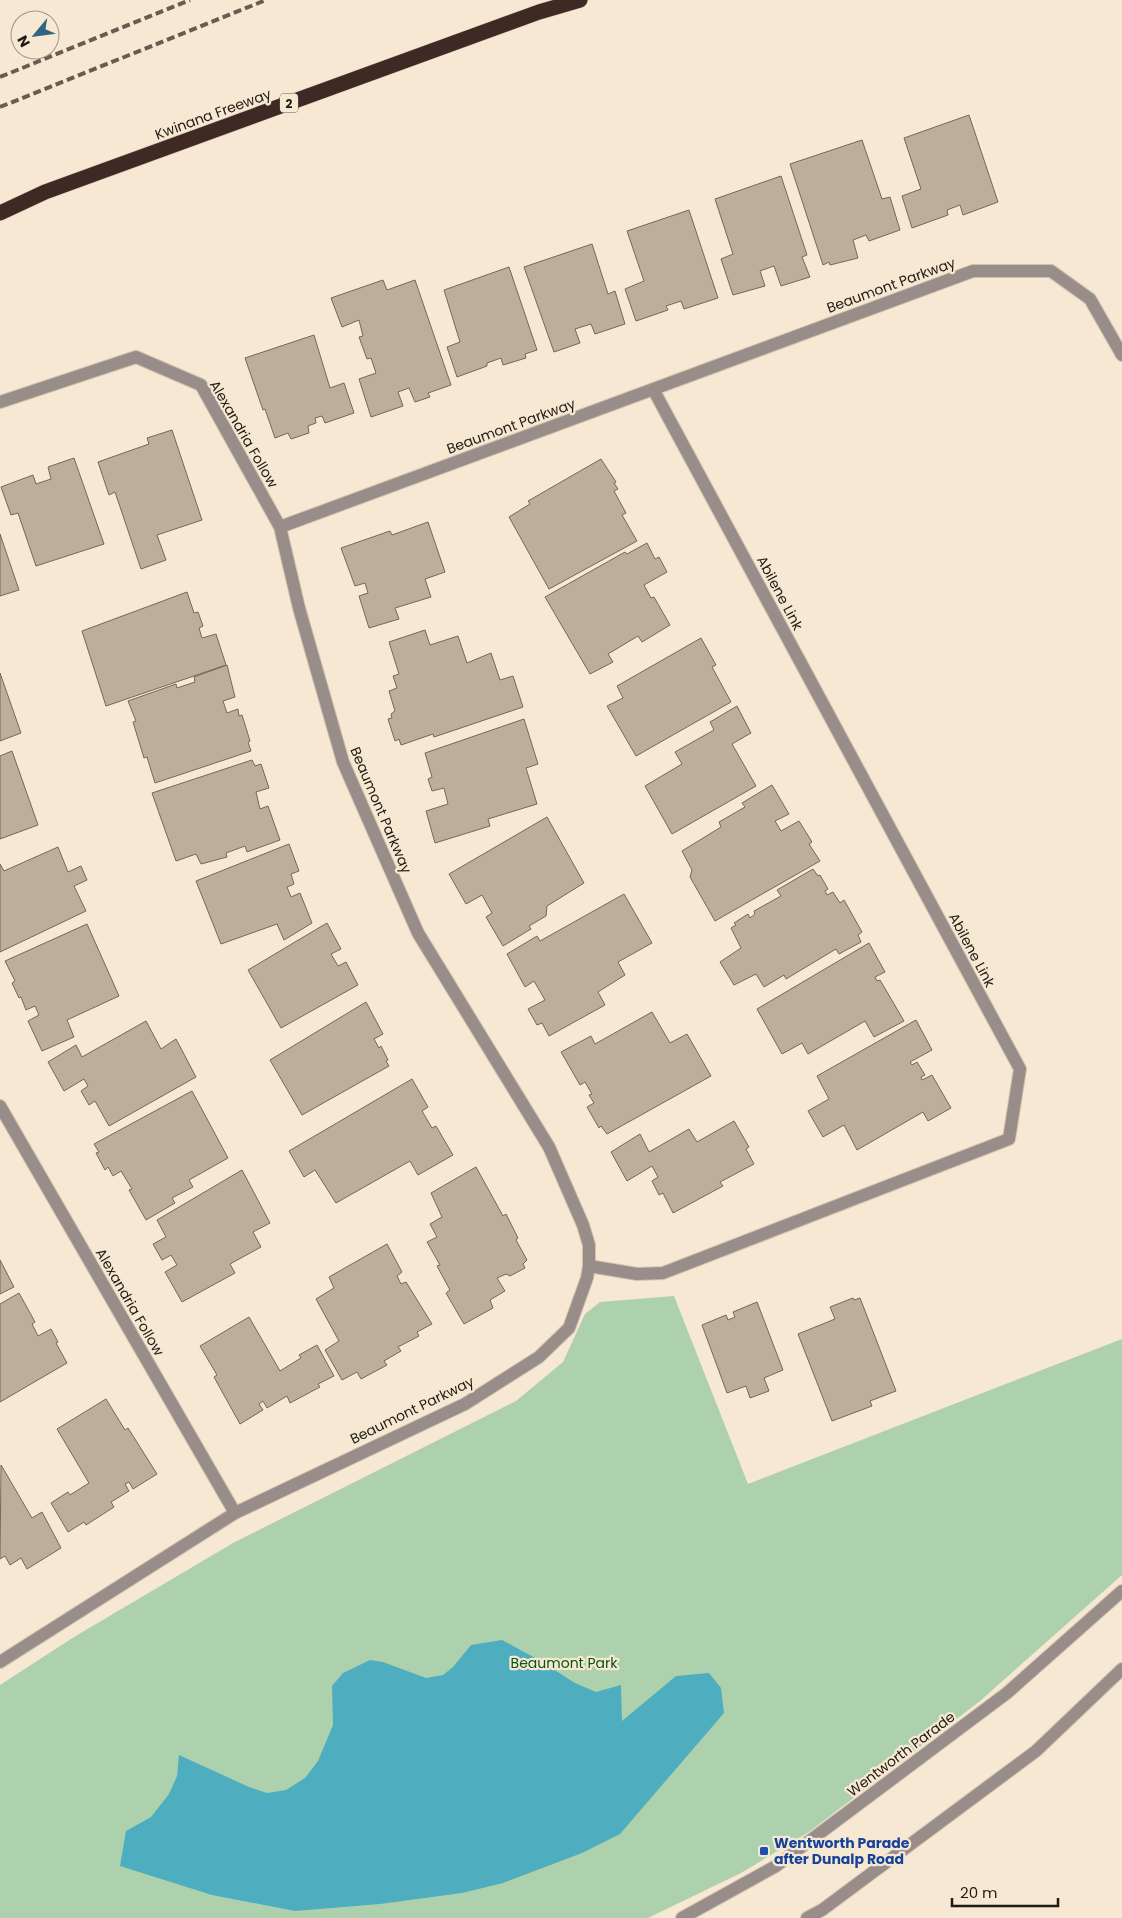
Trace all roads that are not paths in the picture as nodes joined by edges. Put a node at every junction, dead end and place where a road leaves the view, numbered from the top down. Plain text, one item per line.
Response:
1 (580, 0) edge
2 (0, 213) edge
3 (1122, 355) edge
4 (653, 389) junction
5 (0, 402) edge
6 (280, 527) junction
7 (0, 1106) edge
8 (589, 1266) junction
9 (235, 1513) junction
10 (1122, 1591) edge
11 (0, 1662) edge
12 (1122, 1669) edge
13 (682, 1918) edge
14 (807, 1918) edge

1 - 2 highway, Kwinana Freeway / 2
3 - 4 street, Beaumont Parkway
4 - 6 street, Beaumont Parkway
4 - 8 street, Abilene Link
5 - 6 street, Alexandria Follow
6 - 8 street, Beaumont Parkway
7 - 9 street, Alexandria Follow
8 - 9 street, Beaumont Parkway
9 - 11 street, Beaumont Parkway
10 - 13 street, Wentworth Parade
12 - 14 street

